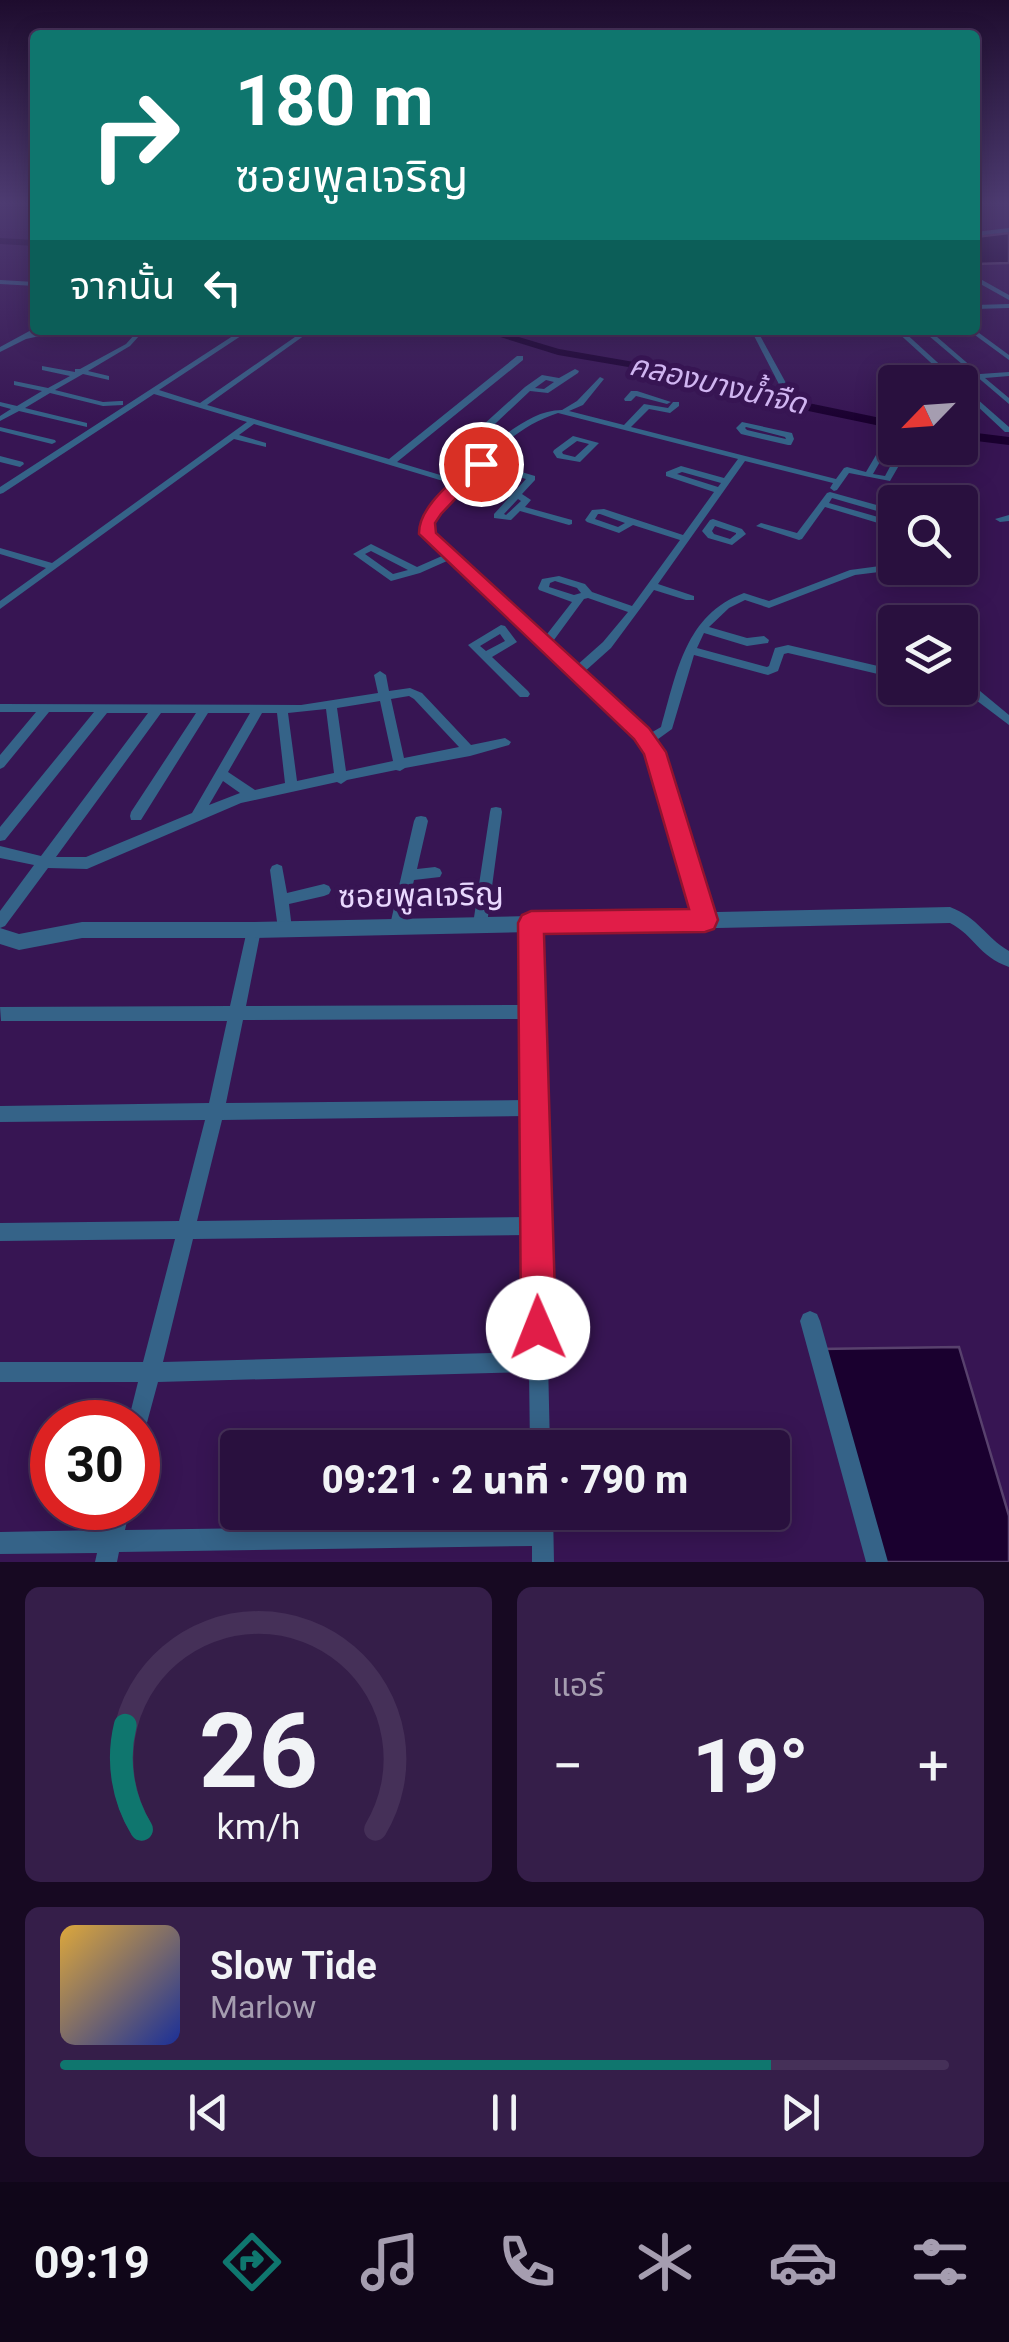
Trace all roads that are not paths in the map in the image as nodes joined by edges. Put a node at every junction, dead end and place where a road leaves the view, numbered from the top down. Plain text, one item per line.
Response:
1 (0, 282) edge
2 (980, 282) edge
3 (30, 284) edge
4 (1009, 302) edge
5 (980, 306) edge
6 (30, 332) edge
7 (30, 333) edge
8 (36, 335) edge
9 (138, 335) edge
10 (239, 335) edge
11 (302, 335) edge
12 (757, 335) edge
13 (904, 335) edge
14 (931, 335) edge
15 (978, 335) edge
16 (24, 337) junction
17 (0, 348) edge
18 (520, 358) dead end
19 (1009, 358) edge
20 (937, 365) edge
21 (45, 368) dead end
22 (544, 368) dead end
23 (575, 371) dead end
24 (75, 373) junction
25 (1009, 374) edge
26 (979, 376) junction
27 (106, 378) dead end
28 (542, 378) junction
29 (600, 379) dead end
30 (557, 380) junction
31 (17, 383) dead end
32 (528, 389) junction
33 (47, 390) junction
34 (153, 391) junction
35 (788, 394) dead end
36 (978, 402) edge
37 (1009, 402) edge
38 (120, 403) dead end
39 (0, 404) edge
40 (202, 406) junction
41 (647, 406) junction
42 (18, 408) junction
43 (561, 412) junction
44 (0, 419) edge
45 (252, 420) junction
46 (614, 423) junction
47 (492, 424) junction
48 (84, 425) dead end
49 (627, 427) junction
50 (0, 429) edge
51 (512, 430) junction
52 (1008, 430) edge
53 (232, 436) junction
54 (472, 440) junction
55 (52, 442) dead end
56 (595, 443) dead end
57 (788, 443) junction
58 (263, 445) dead end
59 (454, 456) dead end
60 (744, 457) junction
61 (0, 459) edge
62 (391, 462) junction
63 (20, 464) dead end
64 (481, 464) junction
65 (774, 465) junction
66 (868, 475) dead end
67 (838, 482) junction
68 (458, 484) junction
69 (721, 486) junction
70 (0, 490) edge
71 (516, 494) junction
72 (826, 499) junction
73 (519, 508) junction
74 (698, 517) junction
75 (568, 522) dead end
76 (632, 522) dead end
77 (713, 522) dead end
78 (761, 526) dead end
79 (683, 538) junction
80 (0, 551) edge
81 (449, 557) junction
82 (53, 567) junction
83 (878, 570) edge
84 (417, 572) junction
85 (651, 585) junction
86 (690, 598) dead end
87 (0, 606) edge
88 (634, 610) junction
89 (517, 619) junction
90 (500, 628) junction
91 (702, 628) junction
92 (764, 640) dead end
93 (545, 645) junction
94 (689, 650) junction
95 (485, 656) junction
96 (878, 670) edge
97 (575, 672) junction
98 (380, 675) dead end
99 (524, 694) dead end
100 (978, 696) edge
101 (384, 698) junction
102 (331, 707) junction
103 (0, 708) edge
104 (46, 708) junction
105 (104, 708) junction
106 (157, 708) junction
107 (204, 709) junction
108 (258, 709) junction
109 (282, 709) junction
110 (1009, 721) edge
111 (646, 740) junction
112 (505, 742) dead end
113 (470, 751) junction
114 (0, 764) edge
115 (400, 766) junction
116 (220, 774) junction
117 (341, 779) junction
118 (292, 788) junction
119 (253, 796) junction
120 (496, 812) dead end
121 (136, 816) dead end
122 (196, 817) junction
123 (422, 821) dead end
124 (0, 836) edge
125 (0, 852) edge
126 (44, 862) junction
127 (277, 870) dead end
128 (435, 873) dead end
129 (409, 875) junction
130 (324, 890) dead end
131 (282, 900) junction
132 (705, 920) junction
133 (0, 922) edge
134 (531, 923) junction
135 (480, 924) junction
136 (397, 925) junction
137 (285, 929) junction
138 (254, 930) junction
139 (0, 936) edge
140 (1009, 959) edge
141 (532, 1012) junction
142 (1, 1014) edge
143 (238, 1014) junction
144 (534, 1108) junction
145 (0, 1114) edge
146 (216, 1114) junction
147 (536, 1226) junction
148 (184, 1231) junction
149 (0, 1232) edge
150 (810, 1322) dead end
151 (539, 1362) junction
152 (0, 1372) edge
153 (148, 1372) junction
154 (143, 1400) edge
155 (540, 1430) edge
156 (449, 1530) edge
157 (542, 1530) edge
158 (0, 1543) edge
159 (109, 1552) edge
160 (542, 1562) edge
161 (877, 1562) edge

1 - 3 street
2 - 4 street
4 - 5 street
6 - 17 street
7 - 16 street
8 - 16 street
9 - 24 street
10 - 34 street
11 - 40 street
12 - 35 street
13 - 20 street
14 - 26 street
15 - 19 street
16 - 17 street
18 - 62 street
21 - 24 street
22 - 28 street
23 - 30 street
24 - 27 street
24 - 33 street
25 - 26 street
26 - 37 street
28 - 30 street
28 - 32 street
29 - 43 street
30 - 32 street
31 - 33 street
32 - 47 street
33 - 38 street
33 - 42 street
34 - 40 street
34 - 70 street
36 - 52 street
39 - 42 street
40 - 45 street
41 - 41 street
41 - 49 street
42 - 44 street
42 - 48 street
43 - 46 street
43 - 51 street
45 - 53 street
45 - 62 street
46 - 49 street
46 - 56 street
47 - 51 street
47 - 54 street
49 - 60 street
50 - 55 street
51 - 54 street
51 - 64 street
53 - 58 street
53 - 82 street
54 - 59 street
57 - 57 street
57 - 65 street
60 - 65 street
60 - 69 street
61 - 63 street
62 - 68 street
64 - 68 street
64 - 71 street
65 - 67 street
66 - 67 street
67 - 72 street
68 - 81 street
69 - 69 street
69 - 74 street
71 - 73 street
71 - 73 street
72 - 72 street
72 - 78 street
73 - 75 street
74 - 77 street
74 - 79 street
76 - 79 street
79 - 85 street
80 - 82 street
81 - 84 street
81 - 89 street
82 - 87 street
83 - 91 street
84 - 84 street
85 - 86 street
85 - 88 street
88 - 93 street
88 - 97 street
89 - 90 street
89 - 93 street
90 - 95 street
90 - 95 street
91 - 92 street
91 - 94 street
93 - 97 street
94 - 96 street
94 - 111 street
95 - 99 street
97 - 111 street
98 - 101 street
100 - 110 street
101 - 102 street
101 - 113 street
101 - 115 street
102 - 109 street
102 - 117 street
103 - 104 street
104 - 105 street
104 - 114 street
105 - 106 street
105 - 124 street
106 - 107 street
106 - 126 street
107 - 108 street
107 - 121 street
108 - 109 street
108 - 116 street
109 - 118 street
111 - 132 street
112 - 113 street
113 - 115 street
115 - 117 street
116 - 119 street
116 - 122 street
117 - 118 street
118 - 119 street
119 - 122 street
120 - 135 street
122 - 126 street
123 - 129 street
125 - 126 street
126 - 133 street
127 - 131 street
128 - 129 street
129 - 136 street
130 - 131 street
131 - 137 street
132 - 134 street, ซอยพูลเจริญ
132 - 140 street, ซอยพูลเจริญ
134 - 135 street, ซอยพูลเจริญ
134 - 141 street
135 - 136 street, ซอยพูลเจริญ
136 - 137 street, ซอยพูลเจริญ
137 - 138 street, ซอยพูลเจริญ
138 - 139 street, ซอยพูลเจริญ
138 - 143 street
141 - 143 street
141 - 144 street
142 - 143 street
143 - 146 street
144 - 146 street
144 - 147 street
145 - 146 street
146 - 148 street
147 - 148 street
147 - 151 street
148 - 149 street
148 - 153 street
150 - 161 street
151 - 153 street
151 - 155 street
152 - 153 street
153 - 154 street
156 - 159 street
157 - 160 street
158 - 159 street

